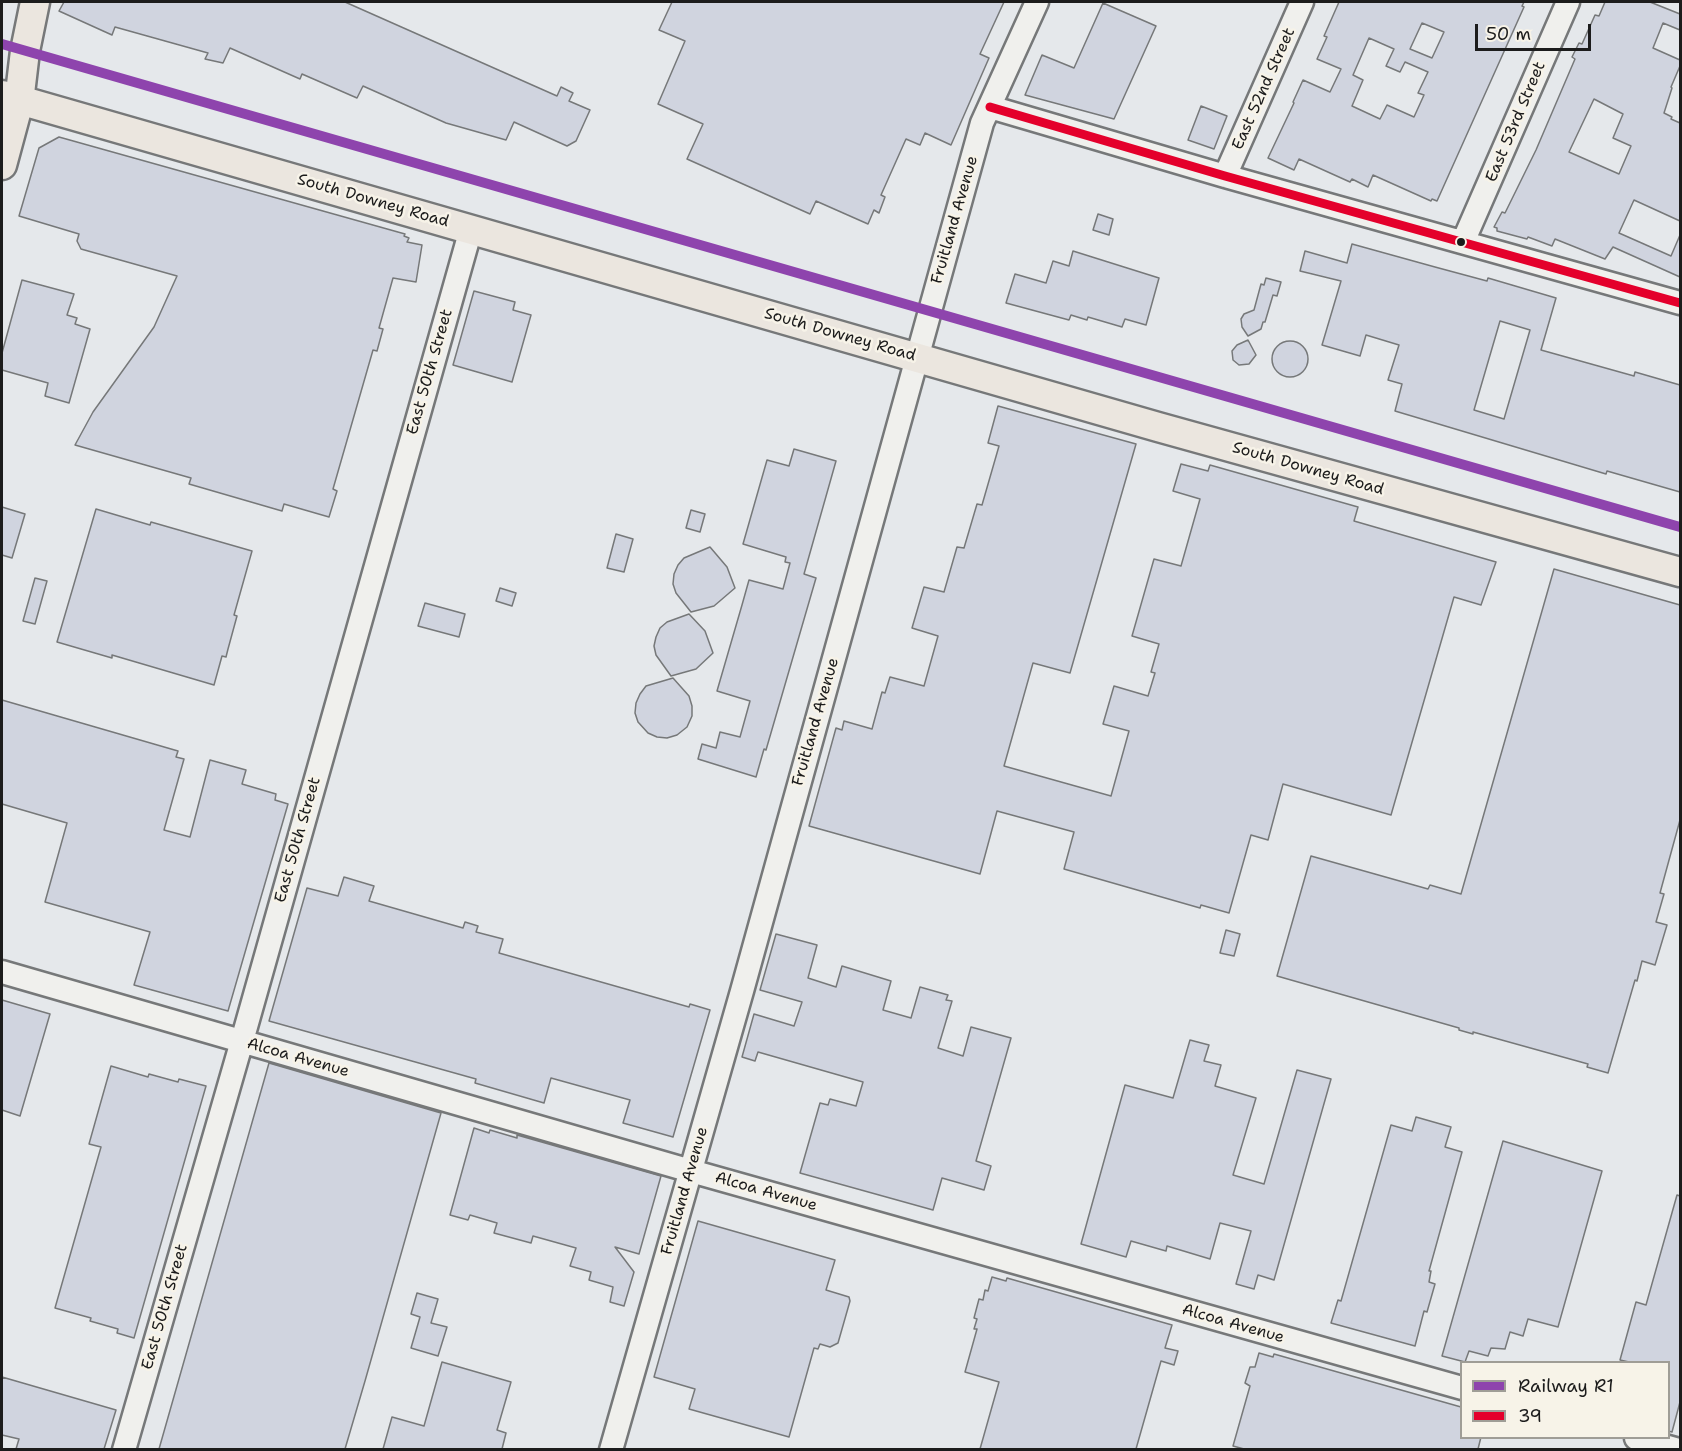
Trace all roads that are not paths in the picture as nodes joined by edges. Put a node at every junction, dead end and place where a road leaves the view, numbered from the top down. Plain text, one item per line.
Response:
1 (36, 2) edge
2 (1037, 2) edge
3 (1302, 2) edge
4 (1568, 2) edge
5 (10, 98) edge
6 (990, 107) junction
7 (2, 165) edge
8 (1225, 176) junction
9 (471, 229) junction
10 (1463, 242) junction
11 (1680, 303) edge
12 (916, 357) junction
13 (1680, 572) edge
14 (2, 972) edge
15 (242, 1041) junction
16 (691, 1171) junction
17 (1460, 1388) edge
18 (1643, 1439) edge
19 (124, 1449) edge
20 (611, 1449) edge
21 (1679, 1449) edge

1 - 5 main road
2 - 6 street, Fruitland Avenue
3 - 8 street, East 52nd Street
4 - 10 street, East 53rd Street
5 - 7 main road
5 - 9 main road, South Downey Road
6 - 8 street
6 - 12 street, Fruitland Avenue
8 - 10 street
9 - 12 main road, South Downey Road
9 - 15 street, East 50th Street
10 - 11 street
12 - 13 main road, South Downey Road
12 - 16 street, Fruitland Avenue
14 - 15 street, Alcoa Avenue
15 - 16 street, Alcoa Avenue
15 - 19 street, East 50th Street
16 - 17 street, Alcoa Avenue
16 - 20 street, Fruitland Avenue
18 - 21 street

